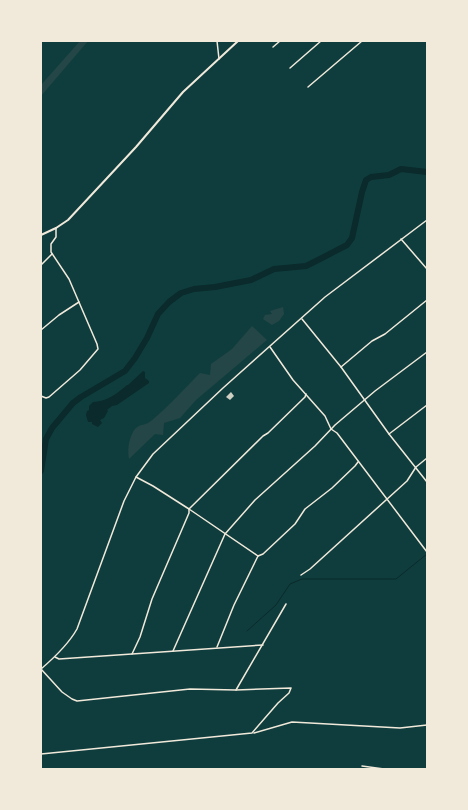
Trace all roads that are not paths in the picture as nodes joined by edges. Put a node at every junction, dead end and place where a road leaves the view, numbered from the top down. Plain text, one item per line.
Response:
1 (217, 41) edge
2 (238, 41) edge
3 (280, 41) edge
4 (321, 41) edge
5 (362, 41) edge
6 (273, 47) dead end
7 (219, 58) junction
8 (290, 68) dead end
9 (308, 87) dead end
10 (427, 220) edge
11 (56, 228) junction
12 (41, 235) edge
13 (401, 239) junction
14 (52, 254) junction
15 (41, 265) edge
16 (427, 269) edge
17 (427, 300) edge
18 (79, 302) junction
19 (302, 319) junction
20 (41, 330) edge
21 (270, 347) junction
22 (427, 352) edge
23 (341, 367) junction
24 (306, 394) junction
25 (41, 396) edge
26 (365, 399) junction
27 (427, 405) edge
28 (331, 429) junction
29 (389, 434) junction
30 (427, 458) edge
31 (358, 461) junction
32 (416, 467) junction
33 (136, 477) junction
34 (427, 482) edge
35 (387, 499) junction
36 (189, 509) junction
37 (225, 534) junction
38 (427, 552) edge
39 (258, 556) junction
40 (301, 575) dead end
41 (286, 604) dead end
42 (263, 645) junction
43 (217, 647) junction
44 (173, 651) junction
45 (132, 654) junction
46 (55, 657) junction
47 (41, 669) edge
48 (236, 690) junction
49 (427, 726) edge
50 (252, 733) junction
51 (41, 754) edge
52 (362, 766) dead end
53 (384, 769) edge

1 - 7 street
2 - 7 main road
3 - 6 street
4 - 8 street
5 - 9 street
7 - 11 main road
10 - 13 street
11 - 12 main road
11 - 14 street
13 - 16 street
13 - 19 street
14 - 15 street
14 - 18 street
17 - 23 street
18 - 20 street
18 - 25 street
19 - 21 street
19 - 23 street
21 - 24 street
21 - 33 street
22 - 26 street
23 - 26 street
24 - 28 street
24 - 36 street
26 - 28 street
26 - 29 street
27 - 29 street
28 - 31 street
28 - 37 street
29 - 32 street
30 - 32 street
31 - 35 street
31 - 39 street
32 - 34 street
32 - 35 street
33 - 36 street
33 - 46 street
35 - 38 street
35 - 40 street
36 - 37 street
36 - 45 street
37 - 39 street
37 - 44 street
39 - 43 street
41 - 42 street
42 - 43 street
42 - 48 street
43 - 44 street
44 - 45 street
45 - 46 street
46 - 47 street
47 - 48 street
48 - 50 street
49 - 50 street
50 - 51 street
52 - 53 street

